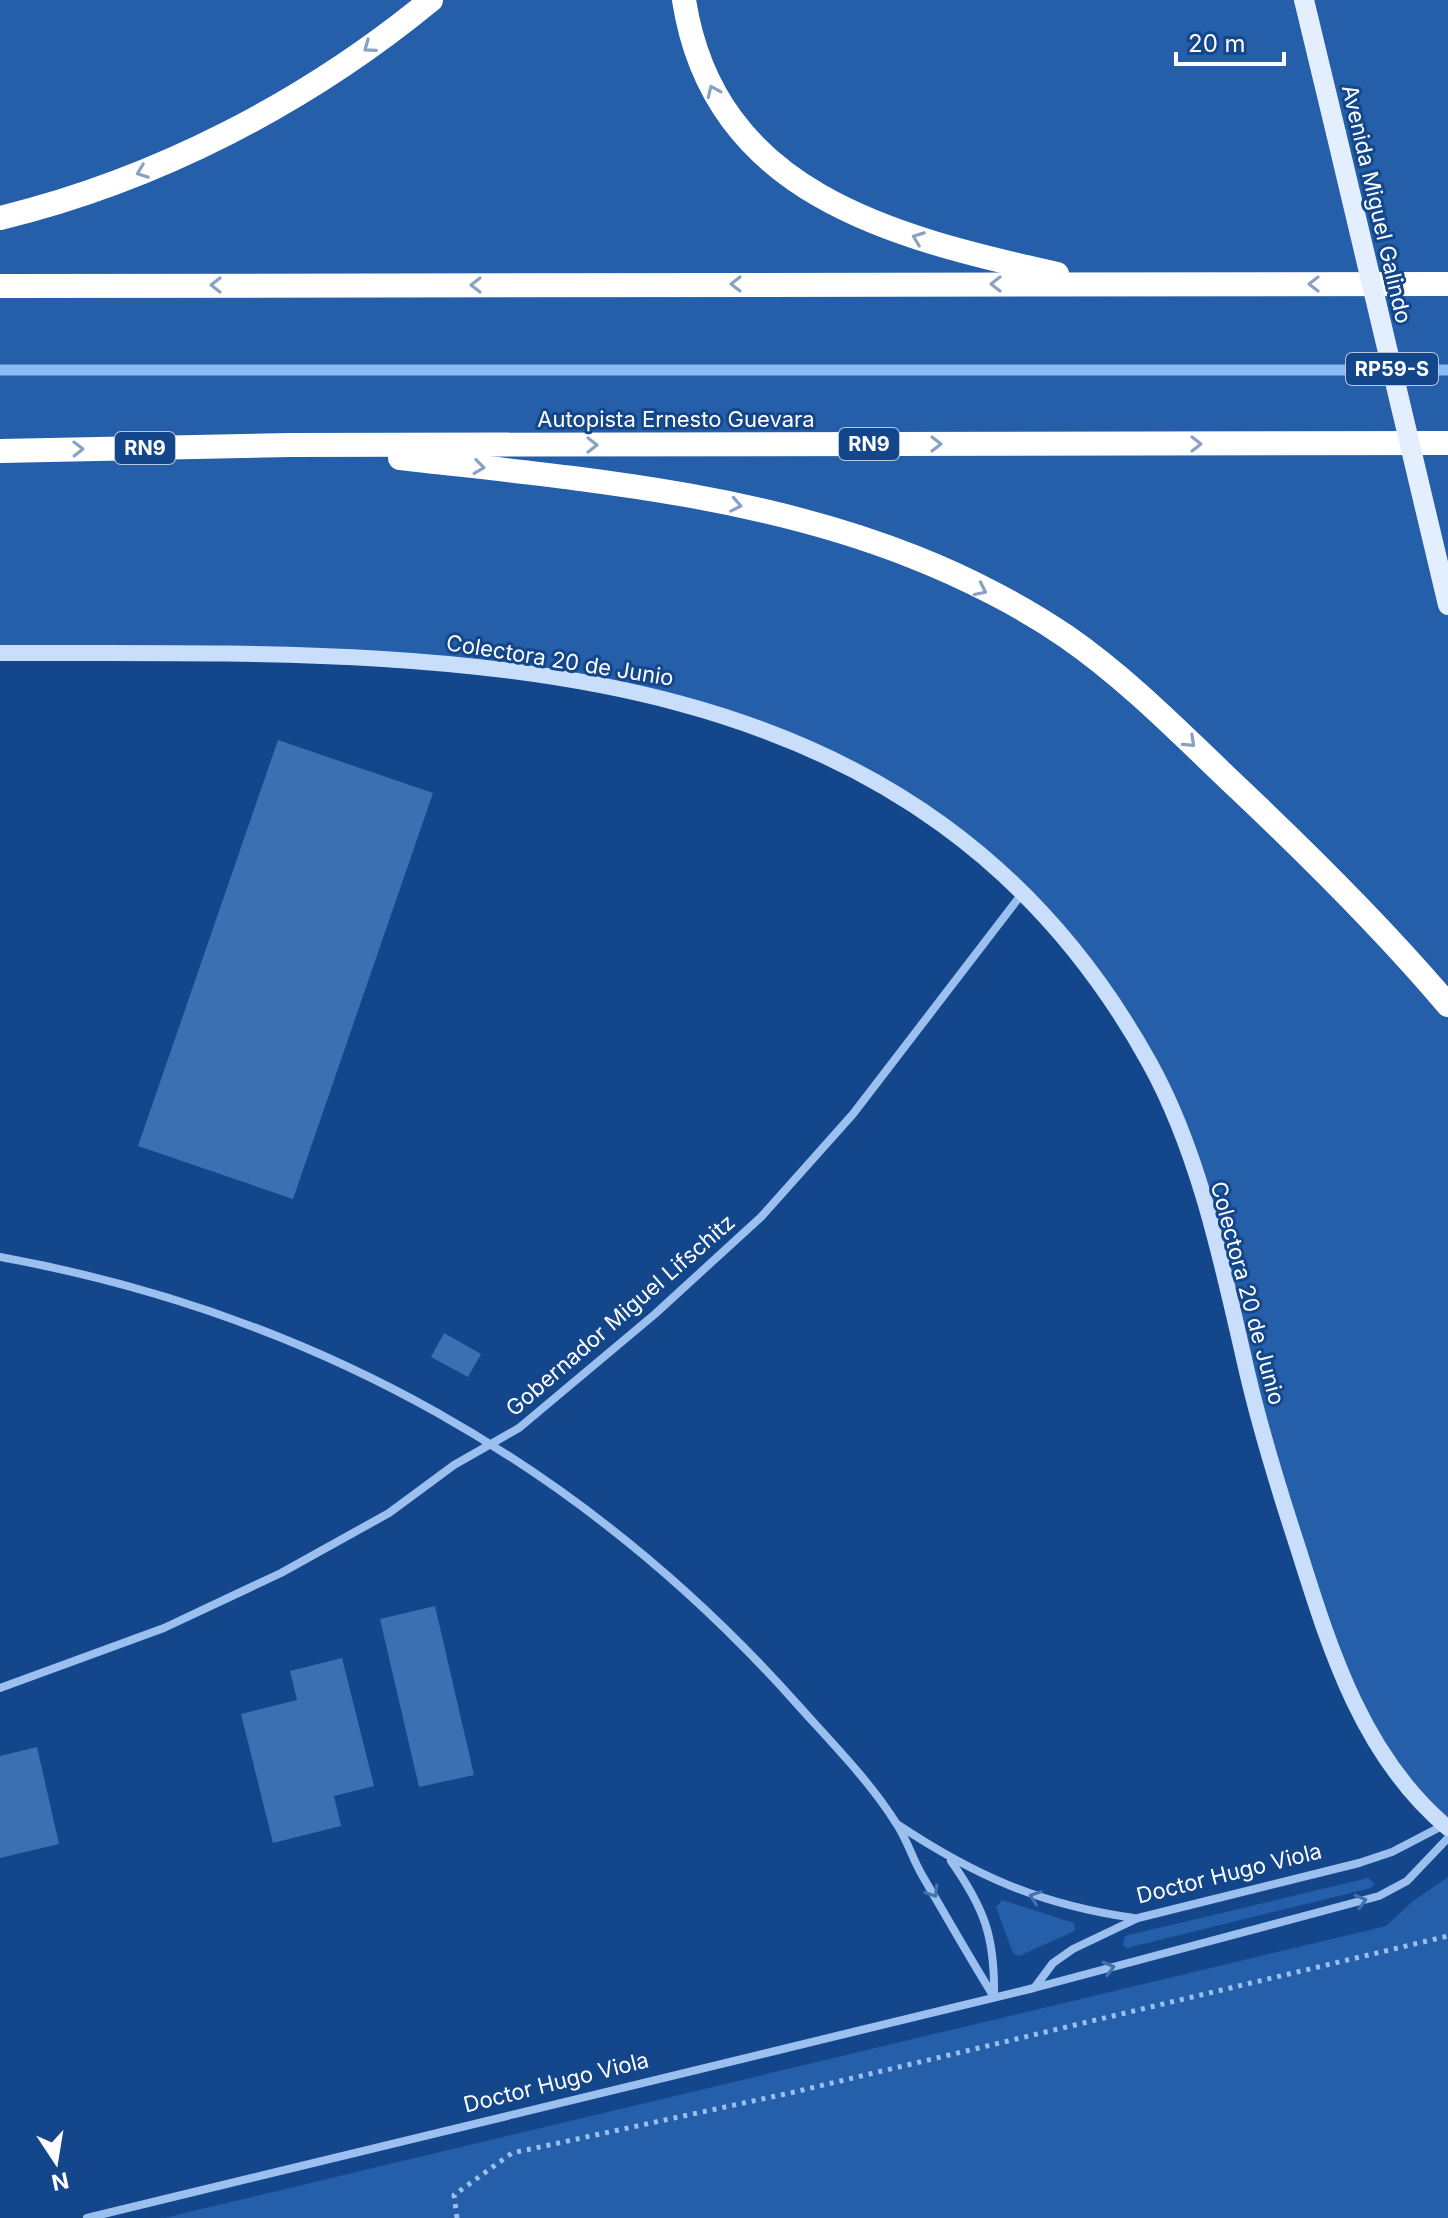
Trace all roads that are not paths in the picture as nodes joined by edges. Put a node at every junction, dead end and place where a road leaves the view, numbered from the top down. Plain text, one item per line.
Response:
1 (431, 0) edge
2 (684, 0) edge
3 (1304, 0) edge
4 (0, 218) edge
5 (1102, 284) junction
6 (1448, 284) edge
7 (0, 286) edge
8 (1448, 443) edge
9 (290, 445) junction
10 (0, 451) edge
11 (1448, 605) edge
12 (0, 653) edge
13 (1024, 891) junction
14 (1448, 1005) edge
15 (0, 1257) edge
16 (489, 1443) junction
17 (0, 1688) edge
18 (897, 1823) junction
19 (1447, 1828) edge
20 (949, 1859) junction
21 (1138, 1918) junction
22 (1034, 1988) junction
23 (994, 1997) junction
24 (87, 2218) edge

1 -> 4 highway
5 -> 2 highway
3 - 11 main road, Avenida Miguel Galindo / RP59-S, bridge
6 -> 5 highway
5 -> 7 highway
9 -> 8 highway, Autopista Ernesto Guevara / RN9
10 -> 9 highway, Autopista Ernesto Guevara / RN9
9 -> 14 highway
12 - 13 main road, Colectora 20 de Junio
13 - 16 street, Gobernador Miguel Lifschitz
13 - 19 main road, Colectora 20 de Junio
15 - 16 street
16 - 17 street, Gobernador Miguel Lifschitz
16 - 18 street
18 - 20 street
18 -> 23 street
19 - 21 street, Doctor Hugo Viola
22 -> 19 street, Doctor Hugo Viola
21 -> 20 street
20 - 23 street
21 - 22 street, Doctor Hugo Viola
22 - 23 street, Doctor Hugo Viola
23 - 24 street, Doctor Hugo Viola

